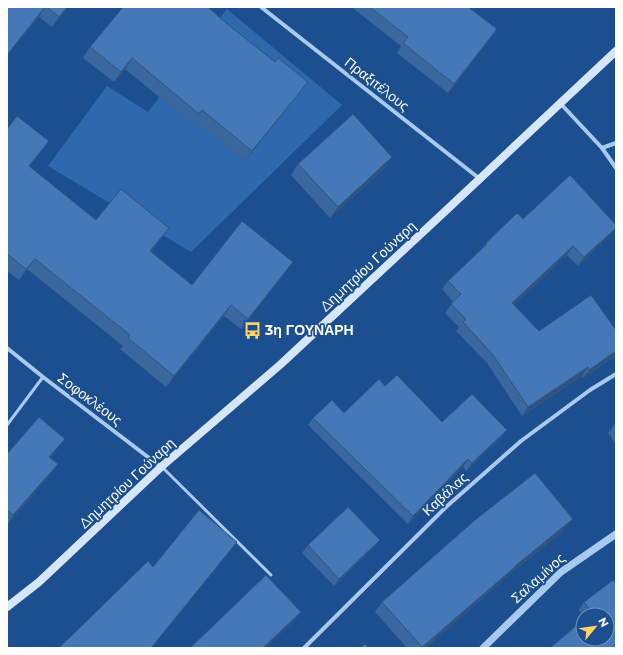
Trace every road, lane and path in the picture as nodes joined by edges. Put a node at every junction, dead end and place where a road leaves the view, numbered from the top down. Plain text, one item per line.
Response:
1 (261, 7) edge
2 (616, 51) edge
3 (560, 103) junction
4 (616, 143) edge
5 (602, 148) junction
6 (616, 168) edge
7 (480, 179) junction
8 (7, 348) edge
9 (616, 374) edge
10 (43, 377) junction
11 (7, 425) edge
12 (161, 467) junction
13 (616, 534) edge
14 (271, 575) dead end
15 (7, 607) edge
16 (304, 648) edge
17 (483, 648) edge

1 - 7 street, Πραξιτέλους
2 - 3 main road, Δημητρίου Γούναρη
3 - 5 street
3 - 7 main road, Δημητρίου Γούναρη
4 - 5 street
5 - 6 street
7 - 12 main road, Δημητρίου Γούναρη
8 - 10 street, Σοφοκλέους
9 - 16 street, Καβάλας
10 - 11 lane
10 - 12 street, Σοφοκλέους
12 - 14 lane
12 - 15 main road, Δημητρίου Γούναρη
13 - 17 street, Σαλαμίνος

